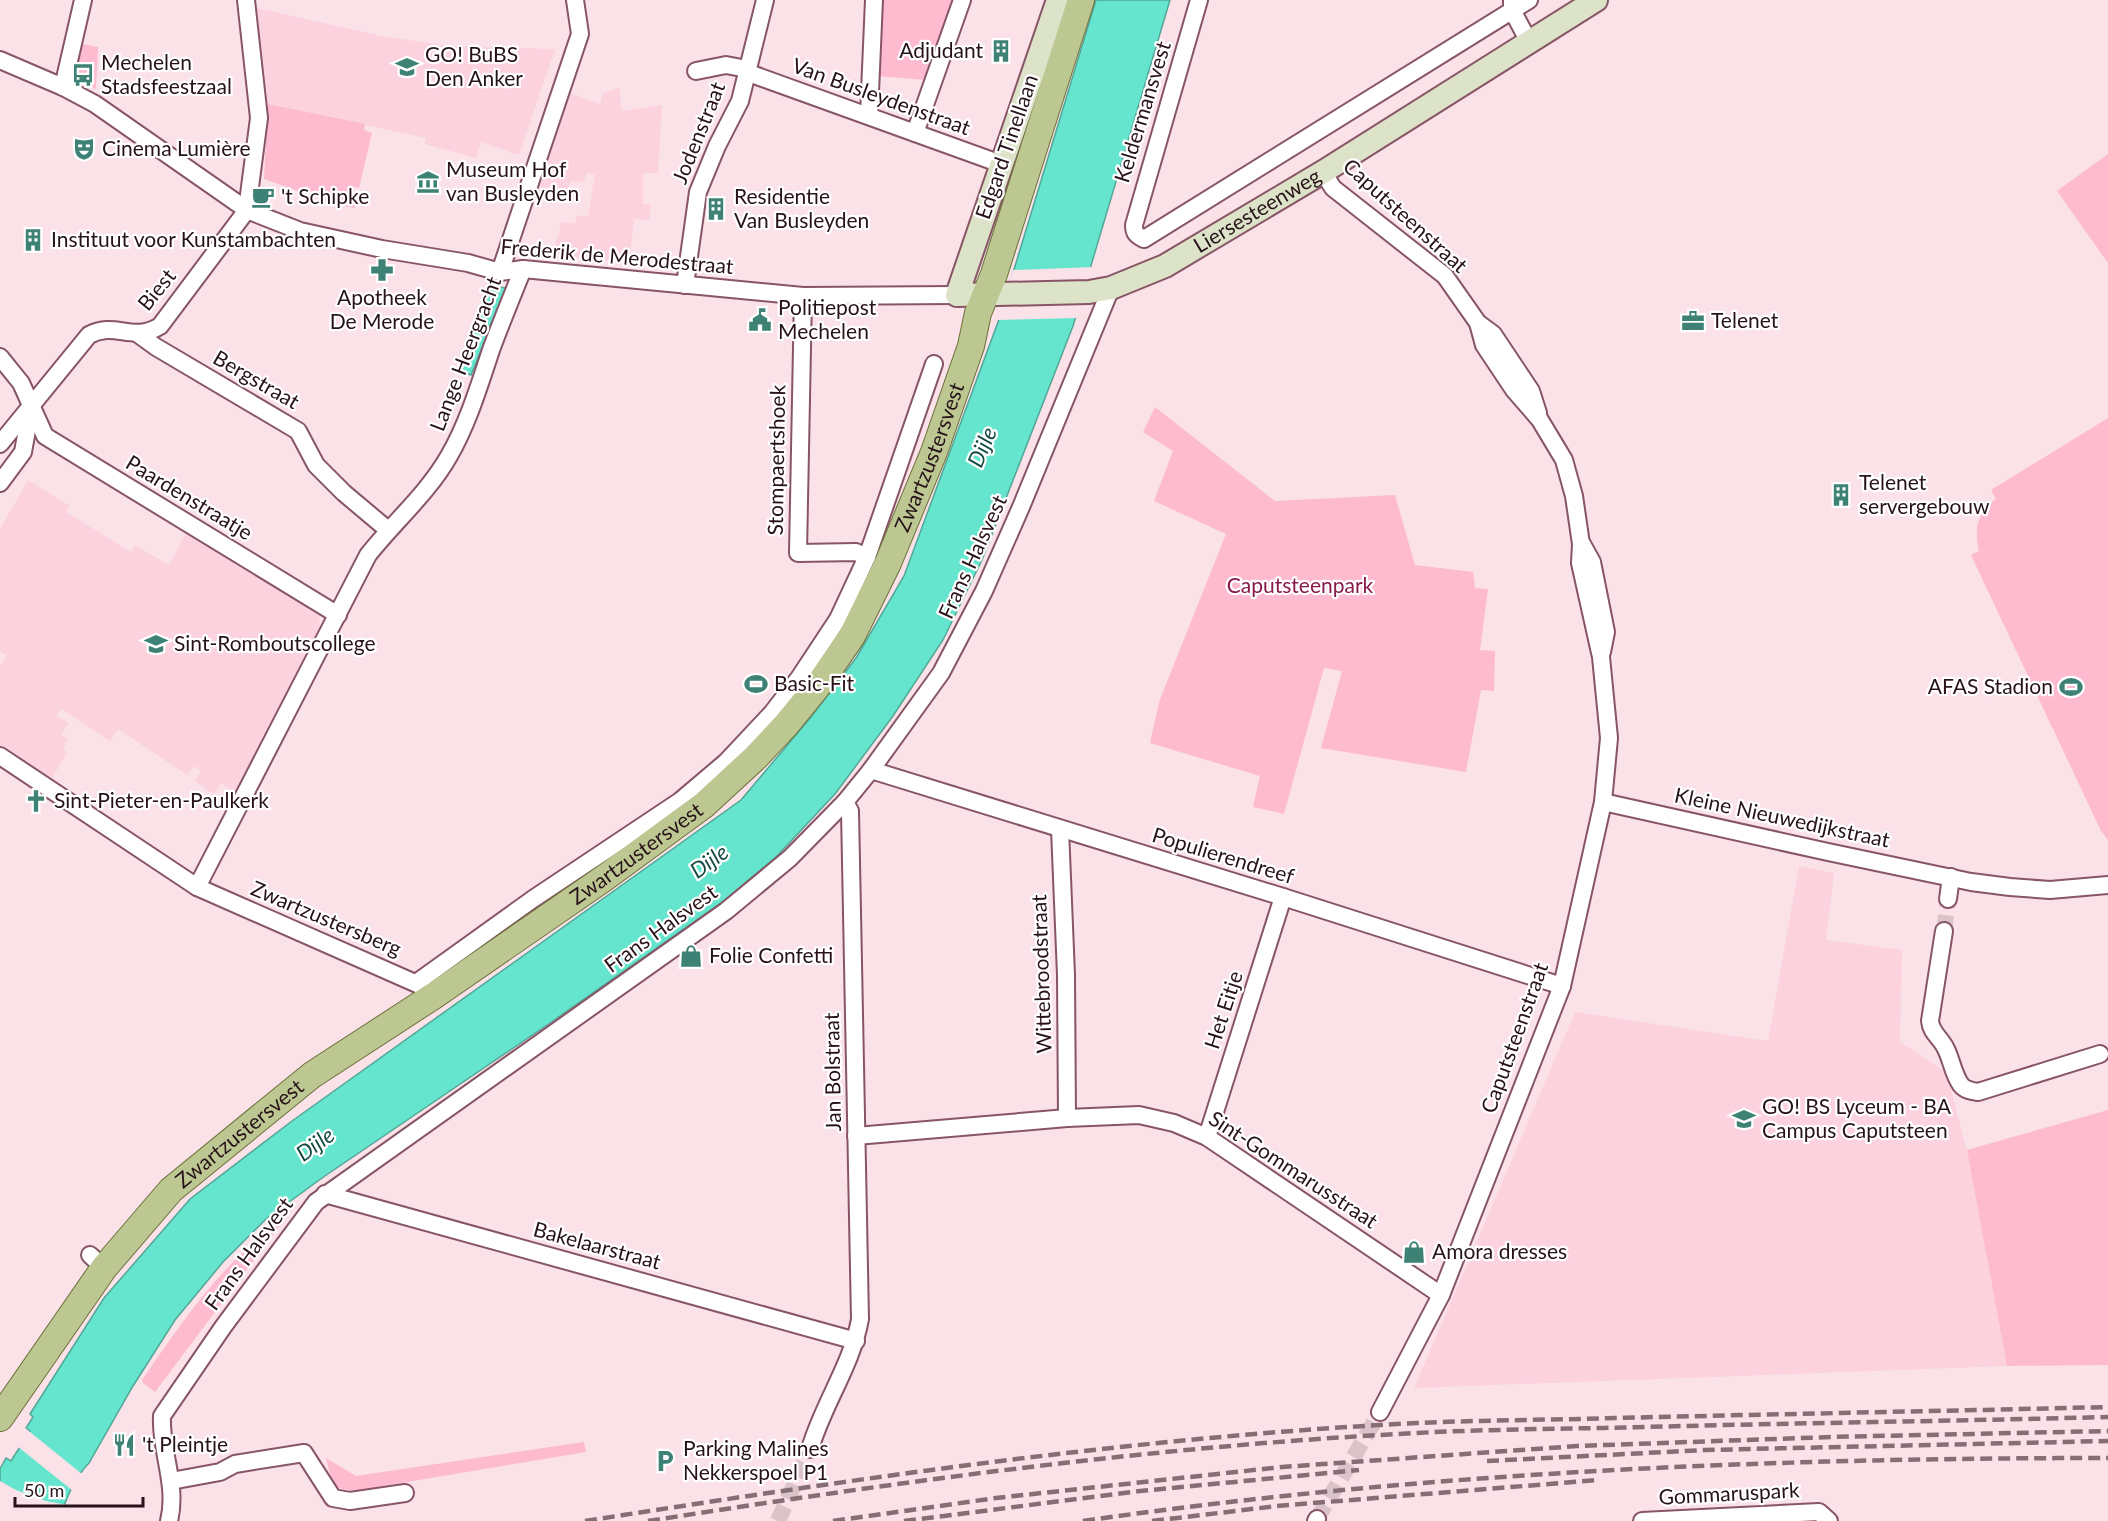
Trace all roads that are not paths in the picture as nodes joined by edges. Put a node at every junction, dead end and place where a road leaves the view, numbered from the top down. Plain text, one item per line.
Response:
1 (83, 0) edge
2 (246, 0) edge
3 (575, 0) edge
4 (765, 0) edge
5 (874, 0) edge
6 (962, 0) edge
7 (1058, 0) edge
8 (1081, 0) edge
9 (1199, 0) edge
10 (1529, 0) edge
11 (1596, 0) edge
12 (1512, 5) edge
13 (1524, 34) junction
14 (0, 60) edge
15 (746, 70) junction
16 (696, 71) dead end
17 (63, 87) junction
18 (869, 115) junction
19 (915, 133) junction
20 (1001, 164) junction
21 (1323, 172) junction
22 (247, 210) junction
23 (1137, 235) joint
24 (523, 269) junction
25 (500, 272) junction
26 (685, 285) junction
27 (1100, 290) junction
28 (996, 293) junction
29 (957, 294) junction
30 (803, 296) junction
31 (138, 334) junction
32 (0, 357) edge
33 (934, 364) dead end
34 (31, 406) junction
35 (0, 444) edge
36 (0, 483) edge
37 (388, 530) junction
38 (867, 557) junction
39 (338, 615) junction
40 (0, 756) edge
41 (871, 770) junction
42 (1604, 801) junction
43 (846, 802) junction
44 (1060, 829) junction
45 (1951, 878) junction
46 (2108, 885) edge
47 (197, 888) junction
48 (1283, 897) junction
49 (1948, 899) tunnel mouth
50 (1944, 931) tunnel mouth
51 (1562, 986) junction
52 (426, 989) junction
53 (2100, 1054) dead end
54 (1067, 1118) junction
55 (856, 1136) junction
56 (1207, 1137) junction
57 (325, 1194) junction
58 (1442, 1294) junction
59 (856, 1341) junction
60 (1380, 1412) tunnel mouth
61 (0, 1418) edge
62 (810, 1449) tunnel mouth
63 (171, 1481) junction
64 (405, 1493) dead end
65 (1824, 1517) edge
66 (169, 1521) edge
67 (1642, 1521) edge

1 - 17 street
2 - 22 street
3 - 25 street
4 - 15 street, Jodenstraat
5 - 18 street
6 - 19 street
7 - 20 main road, Edgard Tinellaan
8 - 28 main road, Edgard Tinellaan
9 - 23 street, Keldermansvest
10 - 12 street, Liersesteenweg
11 - 13 main road, Liersesteenweg
12 - 13 street
12 - 23 street, Liersesteenweg
13 - 21 main road, Liersesteenweg
14 - 17 street, Frederik de Merodestraat
15 - 16 street, Van Busleydenstraat
15 - 18 street, Van Busleydenstraat
15 - 26 street, Jodenstraat
17 - 22 street, Frederik de Merodestraat
18 - 19 street, Van Busleydenstraat
19 - 20 street, Van Busleydenstraat
20 - 29 main road, Edgard Tinellaan
21 - 27 main road, Liersesteenweg
21 - 42 street, Caputsteenstraat
22 - 25 street, Frederik de Merodestraat
22 - 31 street, Biest
24 - 25 street, Frederik de Merodestraat
24 - 26 street, Frederik de Merodestraat
24 - 37 street, Lange Heergracht
26 - 30 street, Frederik de Merodestraat
27 - 28 main road, Liersesteenweg
27 - 41 street, Frans Halsvest
28 - 29 main road, Liersesteenweg
28 - 52 main road, Zwartzustersvest
29 - 30 street, Frederik de Merodestraat
30 - 38 street, Stompaertshoek
31 - 34 street, Biest
31 - 37 street, Bergstraat
32 - 34 street, Paardenstraatje
33 - 38 street, Zwartzustersvest
34 - 35 street, Biest
34 - 36 street
34 - 39 street, Paardenstraatje
37 - 39 street, Lange Heergracht
38 - 52 street, Zwartzustersvest
39 - 47 street, Lange Heergracht
40 - 47 street, Zwartzustersberg
41 - 43 street, Frans Halsvest
41 - 44 street, Populierendreef
42 - 45 street, Kleine Nieuwedijkstraat
42 - 51 street, Caputsteenstraat
43 - 55 street, Jan Bolstraat
43 - 57 street, Frans Halsvest
44 - 48 street, Populierendreef
44 - 54 street, Wittebroodstraat
45 - 46 street, Kleine Nieuwedijkstraat
45 - 49 street
47 - 52 street, Zwartzustersberg
48 - 51 street, Populierendreef
48 - 56 street, Het Eitje
50 - 53 street
51 - 58 street, Caputsteenstraat
52 - 61 main road, Zwartzustersvest
54 - 55 street, Sint-Gommarusstraat
54 - 56 street, Sint-Gommarusstraat
55 - 59 street, Jan Bolstraat
56 - 58 street, Sint-Gommarusstraat
57 - 59 street, Bakelaarstraat
57 - 63 street, Frans Halsvest
58 - 60 street, Caputsteenstraat
59 - 62 street, Jan Bolstraat
63 - 64 street
63 - 66 street, Frans Halsvest
65 - 67 street, Gommaruspark

